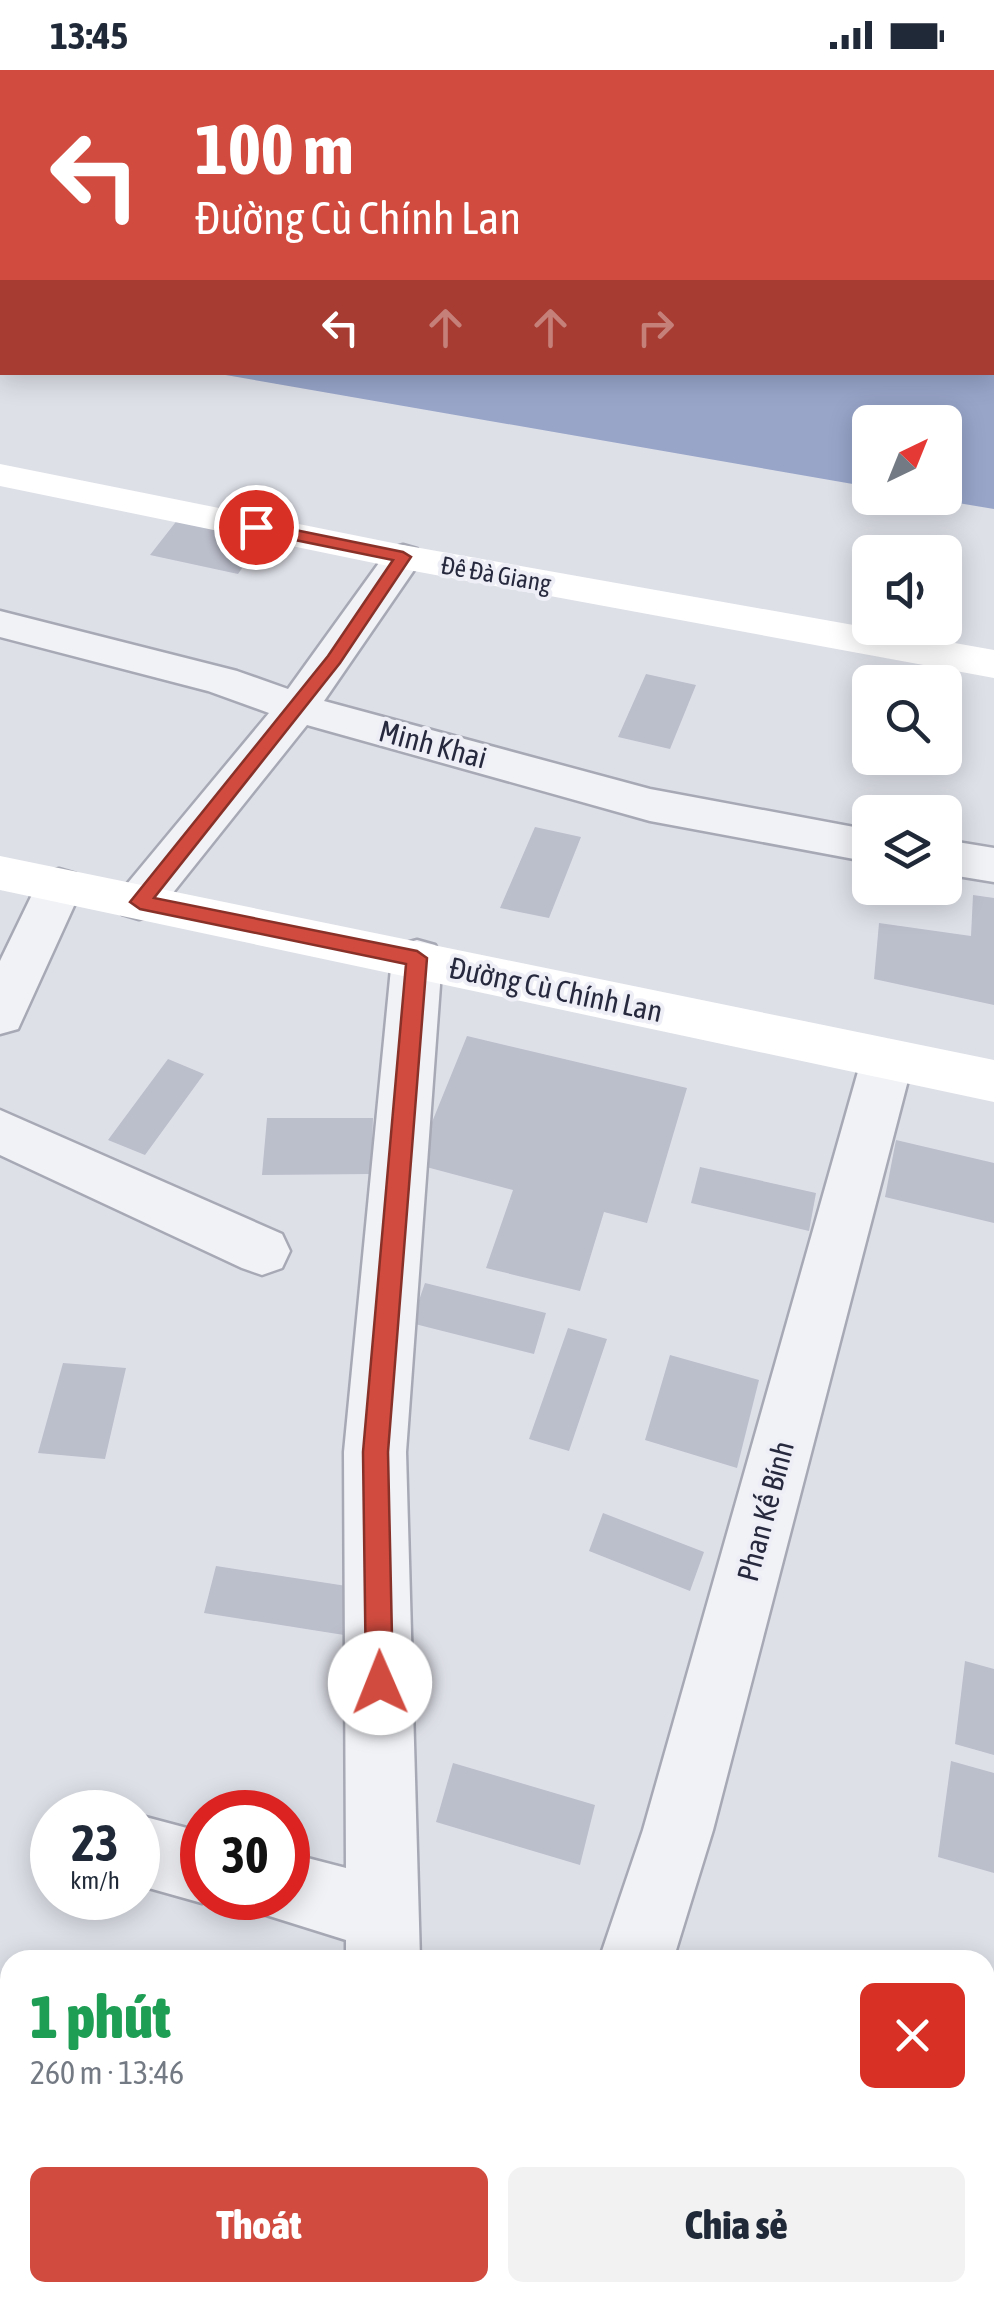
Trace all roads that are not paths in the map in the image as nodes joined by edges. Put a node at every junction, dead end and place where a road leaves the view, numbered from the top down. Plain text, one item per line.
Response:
1 (0, 475) edge
2 (403, 557) junction
3 (0, 624) edge
4 (994, 664) edge
5 (297, 708) junction
6 (852, 843) edge
7 (962, 859) edge
8 (994, 864) edge
9 (0, 873) edge
10 (60, 886) junction
11 (140, 902) junction
12 (417, 958) junction
13 (0, 1015) edge
14 (887, 1060) junction
15 (994, 1081) edge
16 (0, 1131) edge
17 (262, 1250) dead end
18 (310, 1900) edge
19 (383, 1937) edge
20 (639, 1950) edge

1 - 2 street, Đê Đà Giang
2 - 4 street, Đê Đà Giang
2 - 5 street
3 - 5 street, Minh Khai
5 - 6 street, Minh Khai
5 - 11 street
7 - 8 street
9 - 10 street, Đường Cù Chính Lan
10 - 11 street, Đường Cù Chính Lan
10 - 13 street
11 - 12 street, Đường Cù Chính Lan
12 - 14 street, Đường Cù Chính Lan
12 - 19 street
14 - 15 street, Đường Cù Chính Lan
14 - 20 street, Phan Kế Bính
16 - 17 street
18 - 19 street

